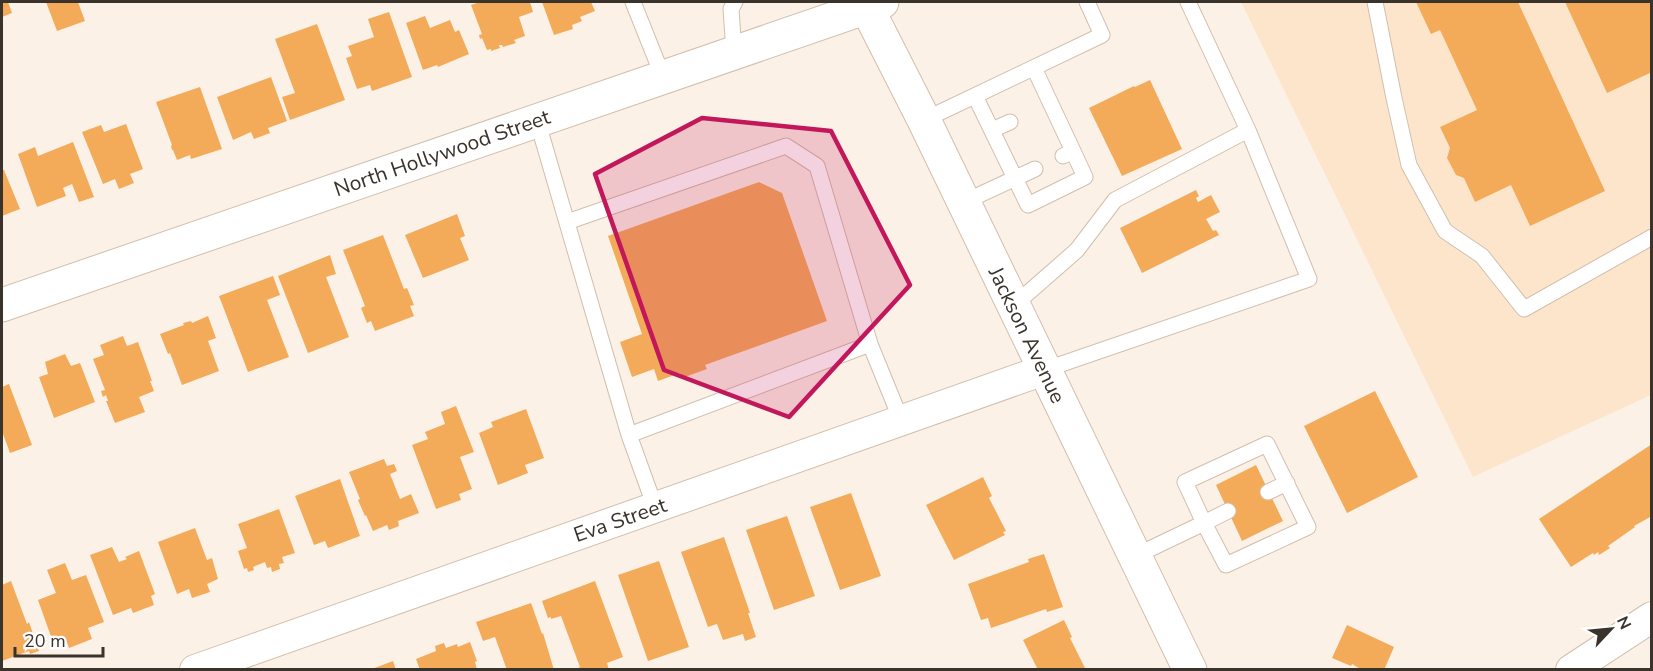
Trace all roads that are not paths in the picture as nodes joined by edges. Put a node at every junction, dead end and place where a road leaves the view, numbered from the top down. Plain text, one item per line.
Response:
1 (633, 2) edge
2 (735, 2) edge
3 (1087, 2) edge
4 (1188, 2) edge
5 (1375, 2) edge
6 (871, 3) edge
7 (734, 52) junction
8 (1034, 68) junction
9 (663, 77) junction
10 (975, 96) junction
11 (537, 120) junction
12 (924, 120) junction
13 (1010, 122) dead end
14 (992, 130) junction
15 (1248, 130) junction
16 (1035, 170) dead end
17 (1016, 178) junction
18 (964, 202) junction
19 (567, 222) junction
20 (1652, 237) edge
21 (2, 305) edge
22 (1013, 306) junction
23 (870, 344) junction
24 (1044, 370) junction
25 (901, 420) junction
26 (629, 435) junction
27 (1287, 483) junction
28 (1268, 492) dead end
29 (655, 507) junction
30 (1228, 511) dead end
31 (1204, 522) junction
32 (1135, 556) junction
33 (1652, 617) edge
34 (195, 669) edge
35 (1190, 669) edge
36 (1570, 669) edge

1 - 9 lane
2 - 7 lane
3 - 8 lane
4 - 15 lane
5 - 20 lane
6 - 7 main road, North Hollywood Street
6 - 12 main road, Jackson Avenue
7 - 9 main road, North Hollywood Street
8 - 10 lane
8 - 17 lane
9 - 11 main road, North Hollywood Street
10 - 12 lane
10 - 14 lane
11 - 19 lane
11 - 21 main road, North Hollywood Street
12 - 18 main road, Jackson Avenue
13 - 14 lane
14 - 17 lane
15 - 22 lane
15 - 24 lane
16 - 17 lane
17 - 18 lane
18 - 22 main road, Jackson Avenue
19 - 23 lane
19 - 26 lane
22 - 24 main road, Jackson Avenue
23 - 25 lane
23 - 26 lane
24 - 25 street, Eva Street
24 - 32 main road, Jackson Avenue
25 - 29 street, Eva Street
26 - 29 lane
27 - 28 lane
27 - 31 lane
27 - 31 lane
29 - 34 street, Eva Street
30 - 31 lane
31 - 32 lane
32 - 35 main road, Jackson Avenue
33 - 36 street

